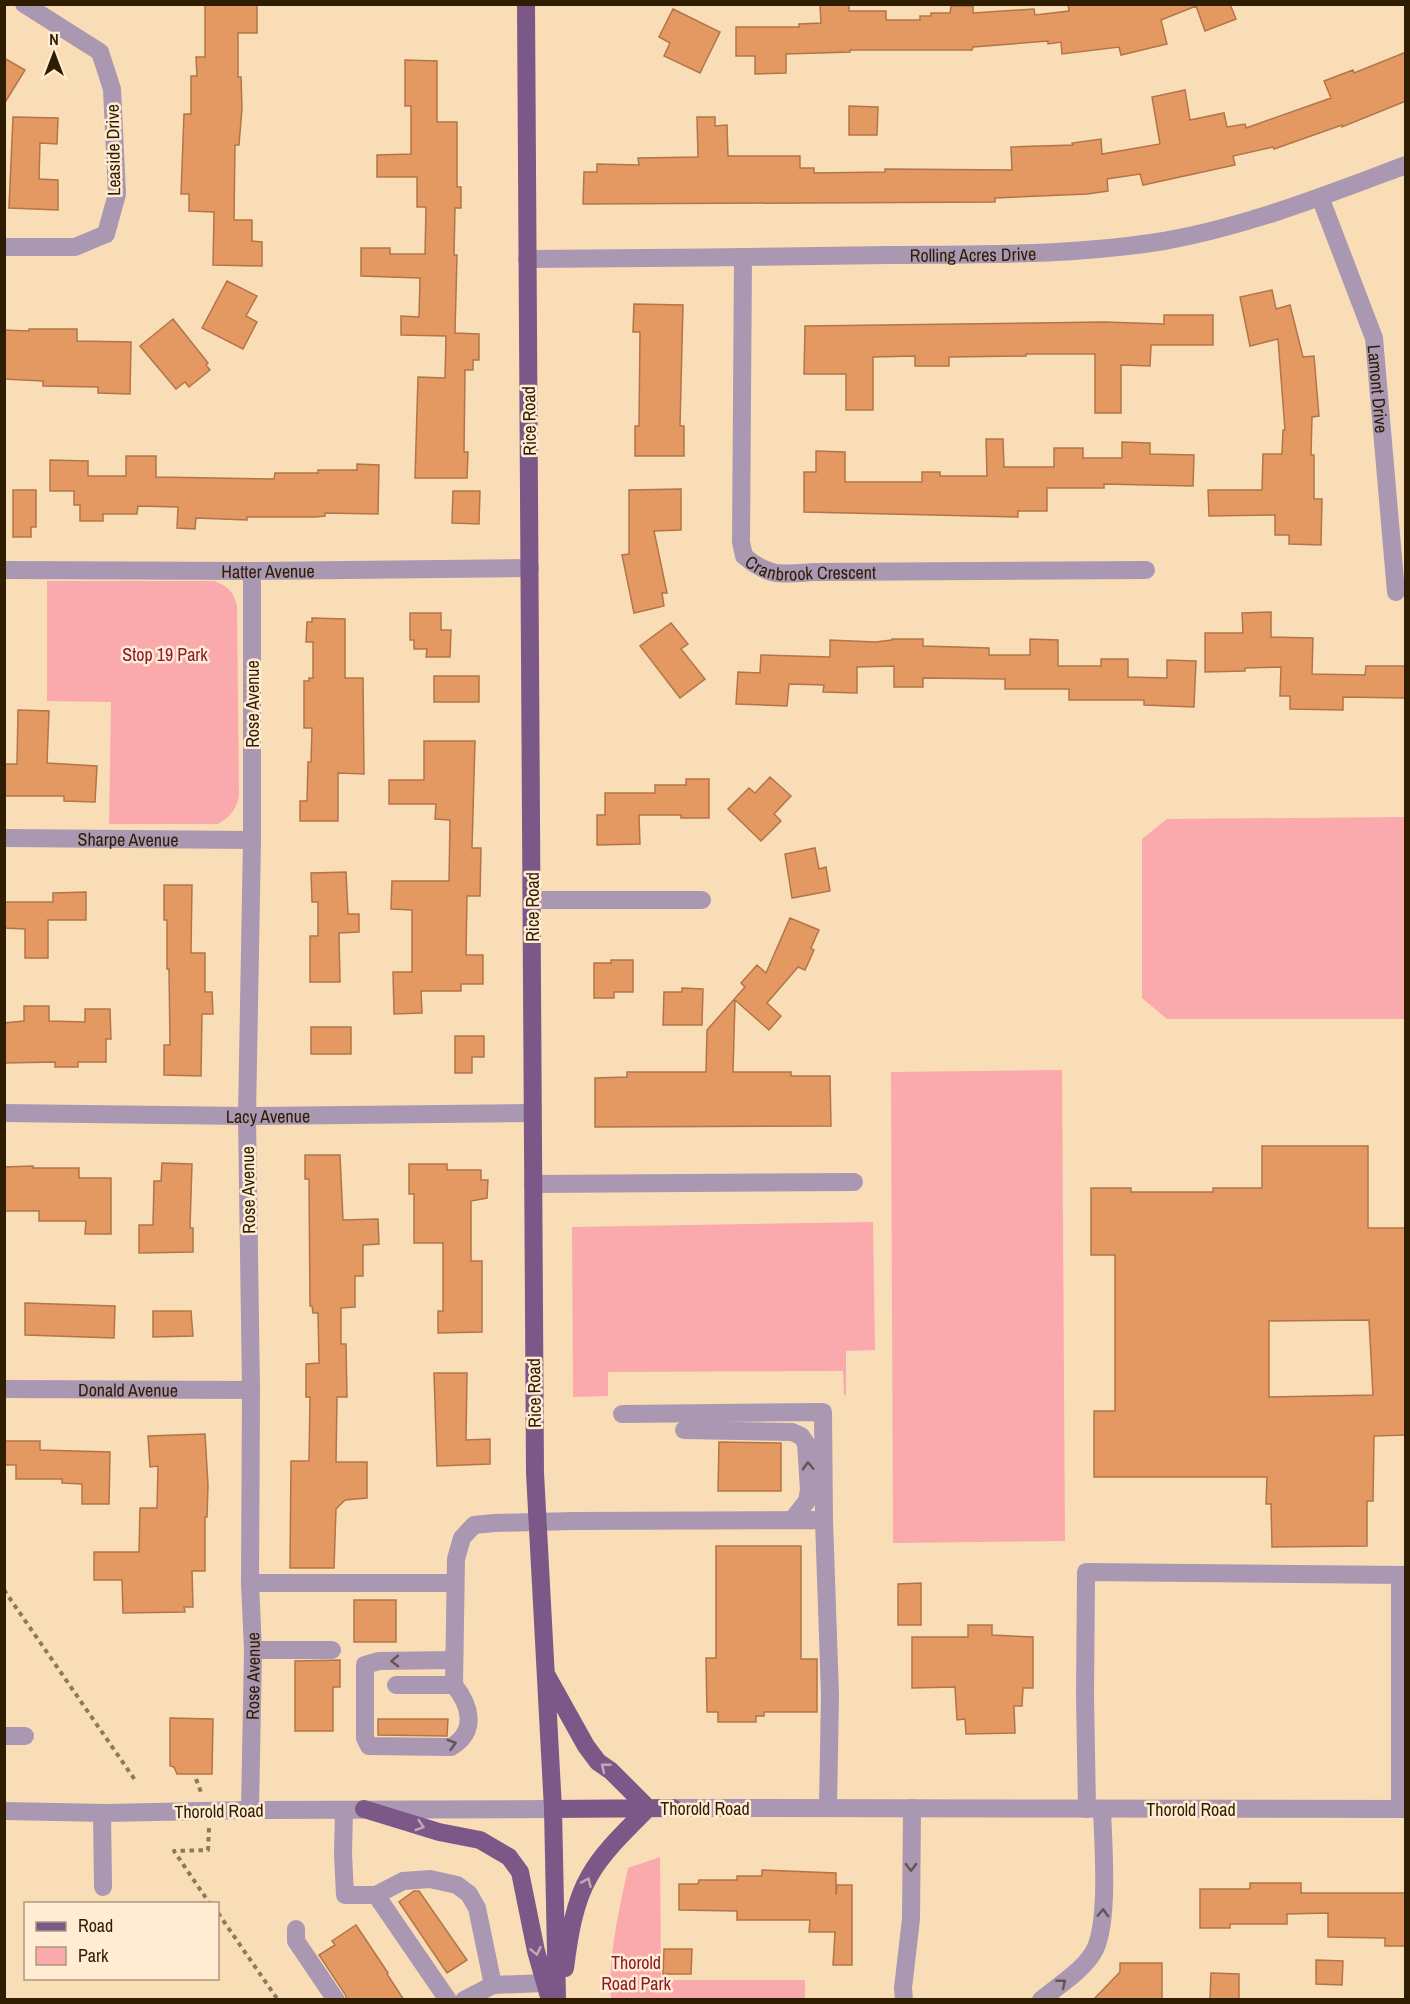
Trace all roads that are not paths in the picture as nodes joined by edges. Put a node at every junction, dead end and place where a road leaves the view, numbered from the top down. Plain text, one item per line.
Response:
1 (24, 4) edge
2 (525, 4) edge
3 (1406, 165) edge
4 (1320, 197) junction
5 (4, 247) edge
6 (743, 257) junction
7 (527, 259) junction
8 (530, 568) junction
9 (4, 570) edge
10 (1146, 570) dead end
11 (252, 571) junction
12 (1396, 592) dead end
13 (4, 838) edge
14 (252, 840) junction
15 (532, 900) junction
16 (702, 900) dead end
17 (4, 1113) edge
18 (532, 1113) junction
19 (246, 1116) junction
20 (854, 1182) dead end
21 (533, 1184) junction
22 (4, 1389) edge
23 (251, 1390) junction
24 (622, 1414) dead end
25 (684, 1430) dead end
26 (793, 1519) junction
27 (824, 1520) junction
28 (537, 1523) junction
29 (1403, 1575) edge
30 (250, 1583) junction
31 (454, 1583) junction
32 (253, 1650) junction
33 (332, 1650) dead end
34 (454, 1660) junction
35 (546, 1673) junction
36 (396, 1685) dead end
37 (454, 1685) junction
38 (4, 1736) edge
39 (25, 1736) dead end
40 (648, 1808) junction
41 (673, 1808) joint
42 (828, 1808) junction
43 (912, 1808) junction
44 (364, 1809) junction
45 (553, 1809) junction
46 (1095, 1809) junction
47 (1403, 1809) edge
48 (250, 1810) junction
49 (344, 1810) junction
50 (4, 1811) edge
51 (102, 1813) junction
52 (103, 1887) dead end
53 (376, 1894) junction
54 (296, 1929) dead end
55 (493, 1985) junction
56 (547, 1991) edge
57 (336, 2000) edge
58 (448, 2000) edge
59 (464, 2000) edge
60 (558, 2000) edge
61 (904, 2000) edge
62 (1041, 2000) edge

1 - 5 street, Leaside Drive
2 - 7 main road, Rice Road
3 - 4 street, Rolling Acres Drive
4 - 6 street, Rolling Acres Drive
4 - 12 street, Lamont Drive
6 - 7 street, Rolling Acres Drive
6 - 10 street, Cranbrook Crescent
7 - 8 main road, Rice Road
8 - 11 street, Hatter Avenue
8 - 15 main road, Rice Road
9 - 11 street, Hatter Avenue
11 - 14 street, Rose Avenue
13 - 14 street, Sharpe Avenue
14 - 19 street, Rose Avenue
15 - 16 street
15 - 18 main road, Rice Road
17 - 19 street, Lacy Avenue
18 - 19 street, Lacy Avenue
18 - 21 main road, Rice Road
19 - 23 street, Rose Avenue
20 - 21 street
21 - 28 main road, Rice Road
22 - 23 street, Donald Avenue
23 - 30 street, Rose Avenue
24 - 27 street
26 -> 25 street
26 - 27 street
26 - 28 street
27 - 42 street
28 - 31 street
28 - 35 main road, Rice Road
29 - 46 street
29 - 47 street
30 - 31 street
30 - 32 street, Rose Avenue
31 - 34 street
32 - 33 street
32 - 48 street, Rose Avenue
34 - 37 street
34 -> 37 street
40 -> 35 main road
35 - 45 main road, Rice Road
36 - 37 street
38 - 39 street
40 - 41 main road, Thorold Road
40 - 45 main road, Thorold Road
60 -> 40 main road
41 - 42 street, Thorold Road
42 - 43 street, Thorold Road
43 - 46 street, Thorold Road
43 -> 61 street
44 - 45 street, Thorold Road
44 - 49 street, Thorold Road
44 -> 56 main road
45 - 60 main road, Rice Road
46 - 47 street, Thorold Road
62 -> 46 street
48 - 49 street, Thorold Road
48 - 51 street, Thorold Road
49 - 53 street
50 - 51 street, Thorold Road
51 - 52 street
53 - 55 street
53 - 58 street
54 - 57 street
55 - 56 street
55 - 59 street

